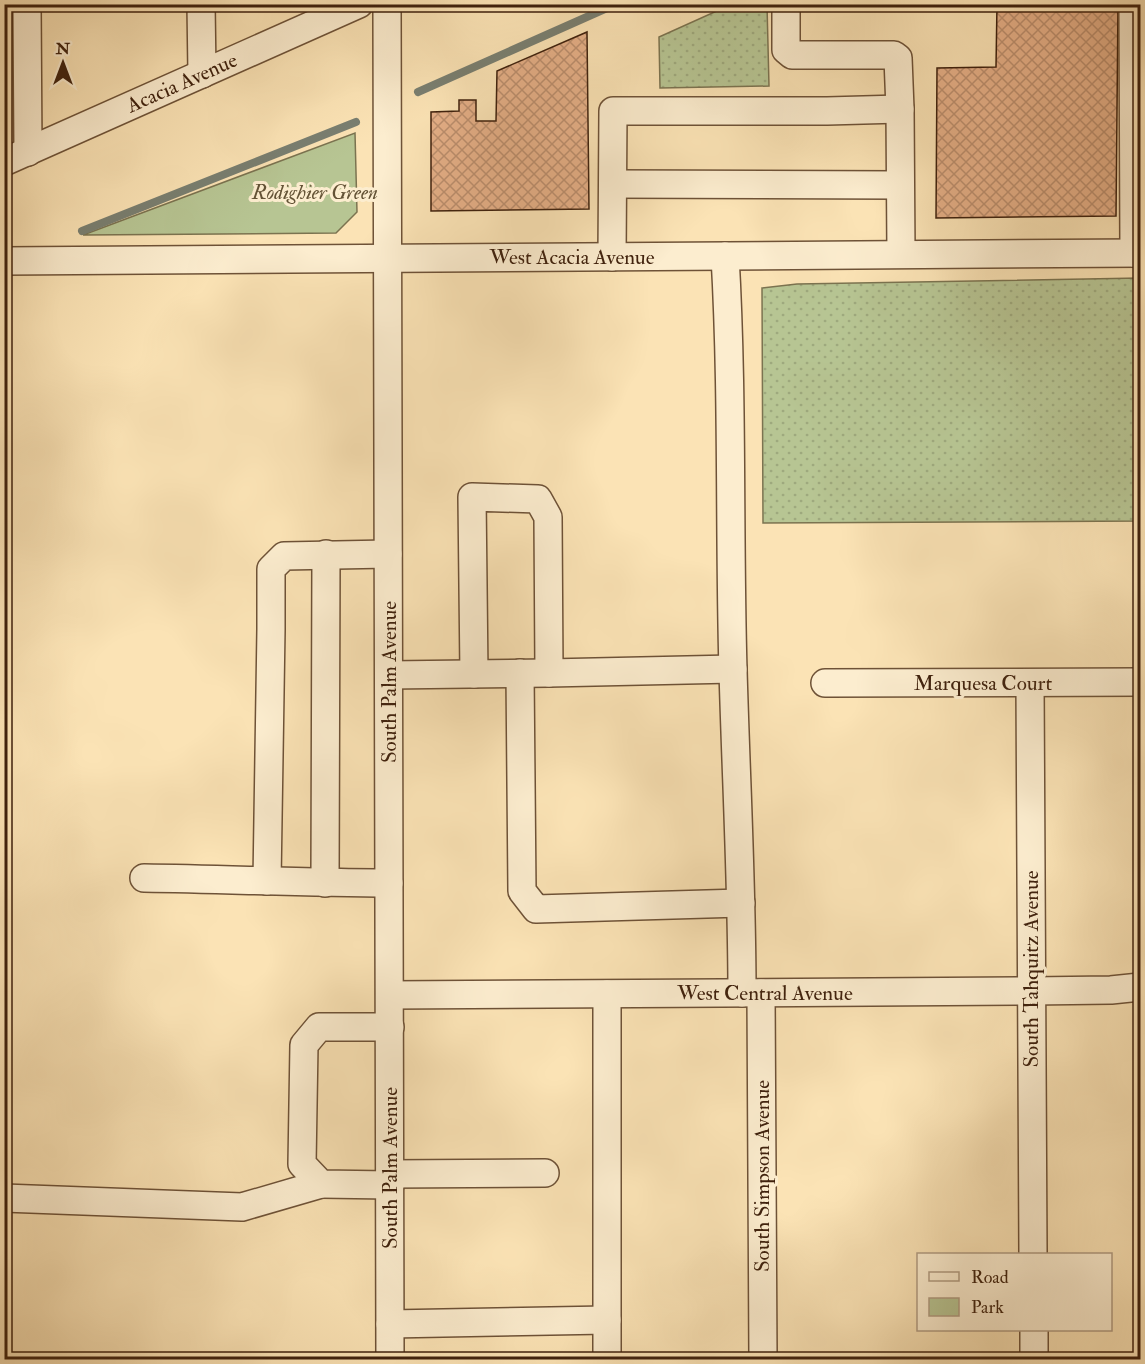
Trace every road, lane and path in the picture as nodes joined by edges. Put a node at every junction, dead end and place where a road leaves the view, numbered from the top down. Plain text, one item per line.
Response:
1 (27, 4) edge
2 (201, 4) edge
3 (359, 4) edge
4 (387, 4) edge
5 (786, 4) edge
6 (1133, 4) edge
7 (202, 74) junction
8 (900, 109) junction
9 (16, 157) edge
10 (613, 184) junction
11 (900, 185) junction
12 (1137, 253) edge
13 (901, 255) junction
14 (612, 256) junction
15 (725, 256) junction
16 (387, 258) junction
17 (4, 261) edge
18 (326, 554) junction
19 (388, 554) junction
20 (733, 669) junction
21 (520, 673) junction
22 (549, 673) junction
23 (474, 674) junction
24 (388, 675) junction
25 (1140, 682) edge
26 (825, 683) dead end
27 (1030, 683) junction
28 (144, 878) dead end
29 (267, 881) junction
30 (325, 883) junction
31 (389, 883) junction
32 (741, 903) junction
33 (1140, 987) edge
34 (1031, 991) junction
35 (751, 993) junction
36 (607, 994) junction
37 (390, 995) junction
38 (390, 1027) junction
39 (545, 1173) dead end
40 (390, 1180) junction
41 (321, 1184) junction
42 (4, 1198) edge
43 (1033, 1253) edge
44 (608, 1320) junction
45 (390, 1324) junction
46 (1034, 1331) edge
47 (390, 1359) edge
48 (607, 1359) edge
49 (763, 1359) edge
50 (1034, 1359) edge

1 - 9 street
2 - 7 street
3 - 7 street, Acacia Avenue
4 - 16 street, South Palm Avenue
5 - 8 street
6 - 12 street
7 - 9 street, Acacia Avenue
8 - 10 street
8 - 11 street
10 - 11 street
10 - 14 street
11 - 13 street
12 - 13 street, West Acacia Avenue
13 - 15 street, West Acacia Avenue
14 - 15 street, West Acacia Avenue
14 - 16 street, West Acacia Avenue
15 - 20 street, South Simpson Avenue
16 - 17 street, West Acacia Avenue
16 - 19 street, South Palm Avenue
18 - 19 street
18 - 29 street
18 - 30 street
19 - 24 street, South Palm Avenue
20 - 22 street
20 - 32 street, South Simpson Avenue
21 - 22 street
21 - 23 street
21 - 32 street
22 - 23 street
23 - 24 street
24 - 31 street, South Palm Avenue
25 - 27 street, Marquesa Court
26 - 27 street, Marquesa Court
27 - 34 street, South Tahquitz Avenue
28 - 29 street
29 - 30 street
30 - 31 street
31 - 37 street, South Palm Avenue
32 - 35 street, South Simpson Avenue
33 - 34 street, West Central Avenue
34 - 35 street, West Central Avenue
34 - 43 street, South Tahquitz Avenue
35 - 36 street, West Central Avenue
35 - 49 street, South Simpson Avenue
36 - 37 street, West Central Avenue
36 - 44 street
37 - 38 street, South Palm Avenue
38 - 40 street, South Palm Avenue
38 - 41 street
39 - 40 street
40 - 41 street
40 - 45 street, South Palm Avenue
41 - 42 street
44 - 45 street
44 - 48 street
45 - 47 street, South Palm Avenue
46 - 50 street

